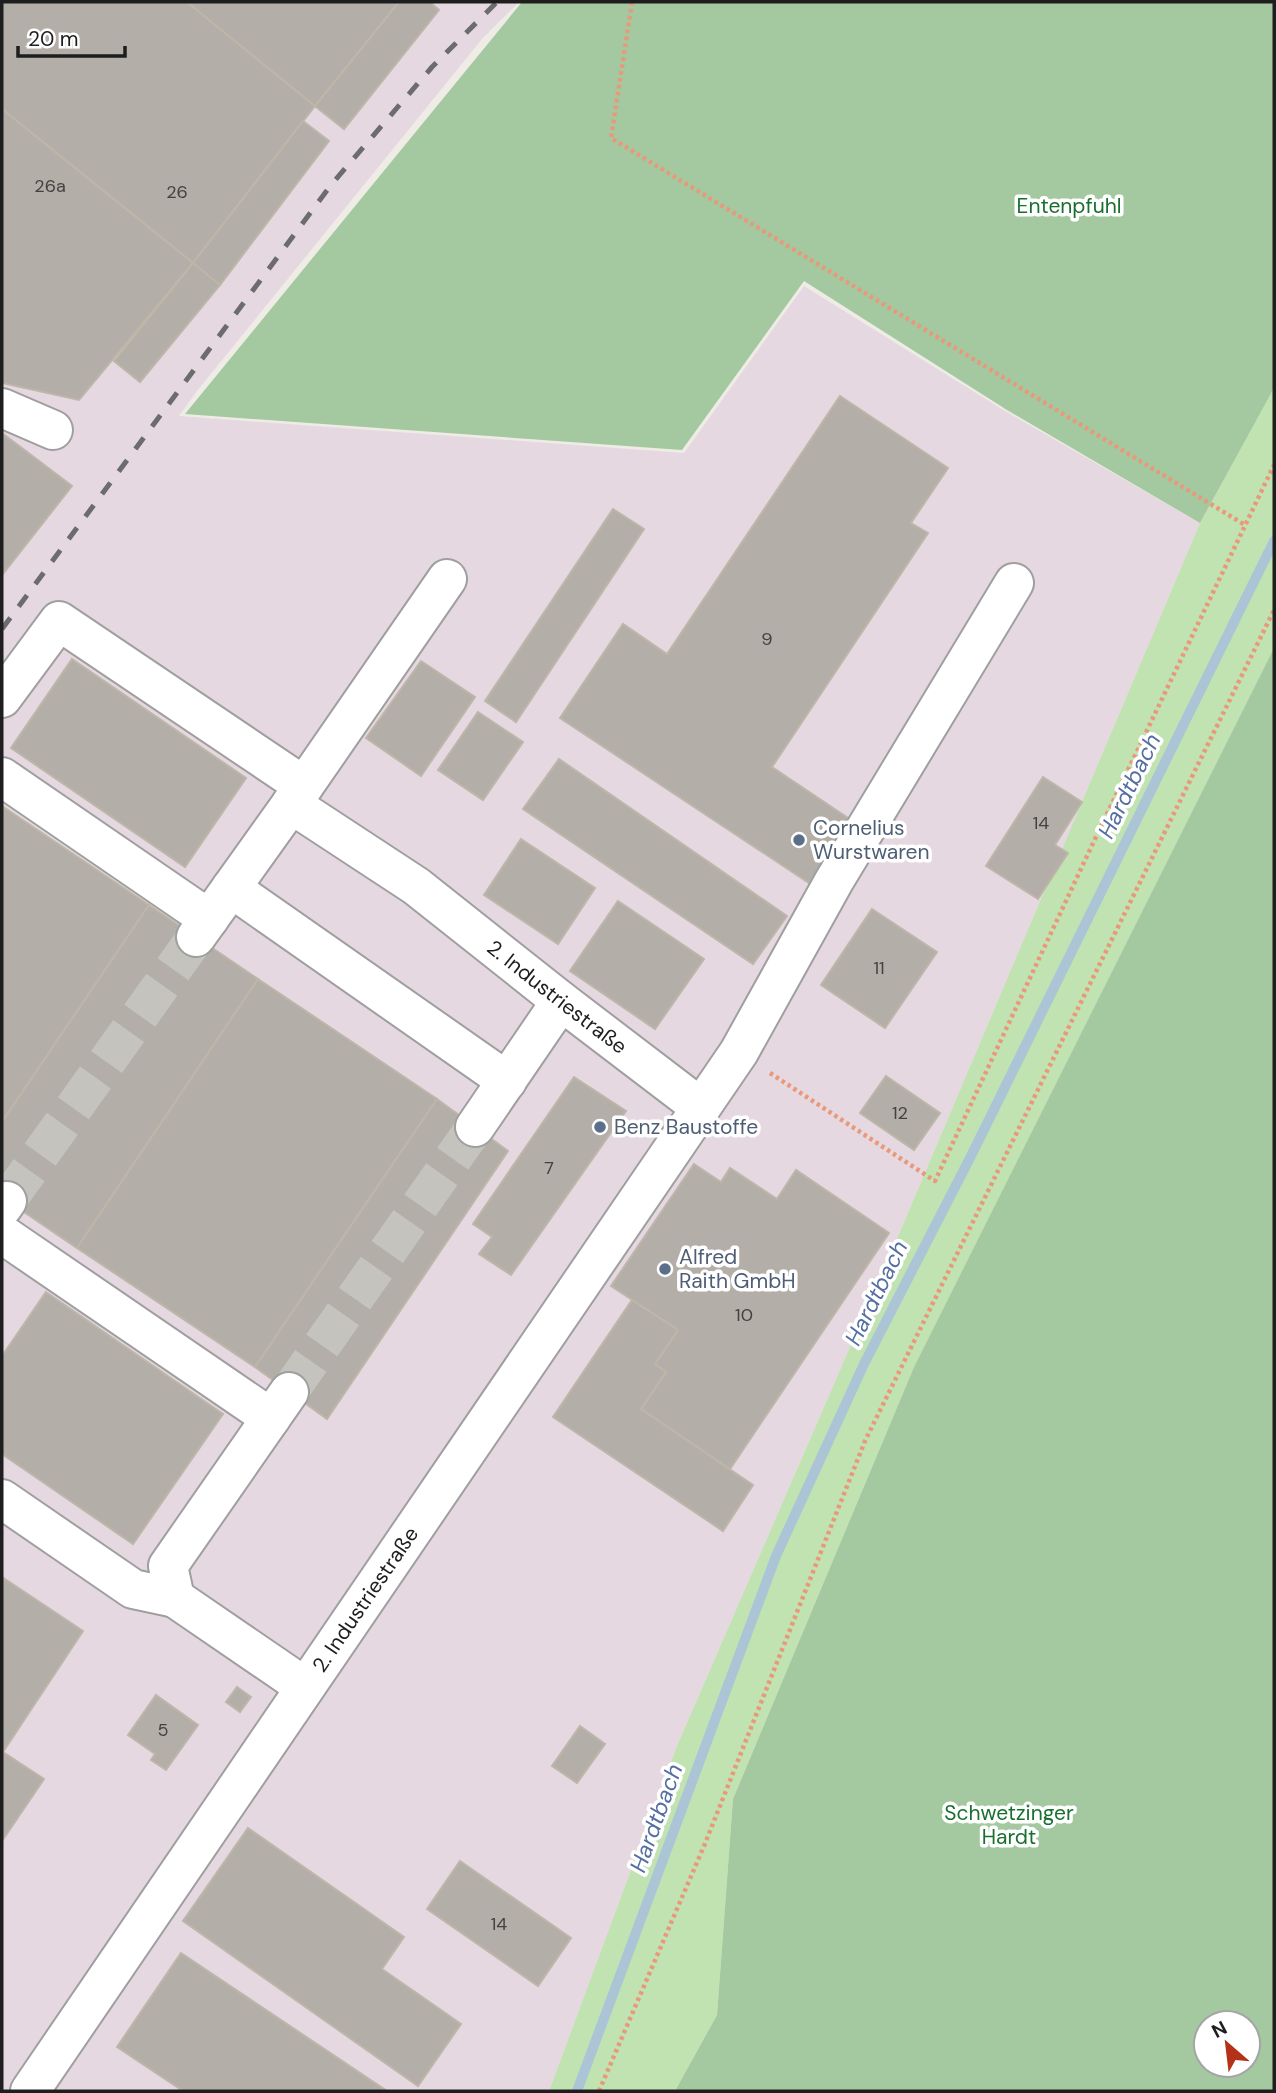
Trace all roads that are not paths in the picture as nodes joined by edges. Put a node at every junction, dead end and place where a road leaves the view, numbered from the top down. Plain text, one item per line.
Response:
1 (2, 408) edge
2 (53, 430) dead end
3 (447, 579) dead end
4 (1014, 583) dead end
5 (2, 698) edge
6 (2, 777) edge
7 (298, 795) junction
8 (231, 888) junction
9 (561, 1001) junction
10 (507, 1081) junction
11 (700, 1107) junction
12 (475, 1127) tunnel mouth
13 (4, 1214) edge
14 (2, 1499) edge
15 (175, 1598) junction
16 (305, 1687) junction
17 (30, 2091) edge

1 - 2 street
3 - 7 street
4 - 11 street, 2. Industriestraße
5 - 7 street, 2. Industriestraße
6 - 8 street
7 - 8 street
7 - 9 street, 2. Industriestraße
8 - 10 street
9 - 10 street
9 - 11 street, 2. Industriestraße
10 - 12 street
11 - 16 street, 2. Industriestraße
13 - 15 street
14 - 15 street
15 - 16 street
16 - 17 street, 2. Industriestraße

